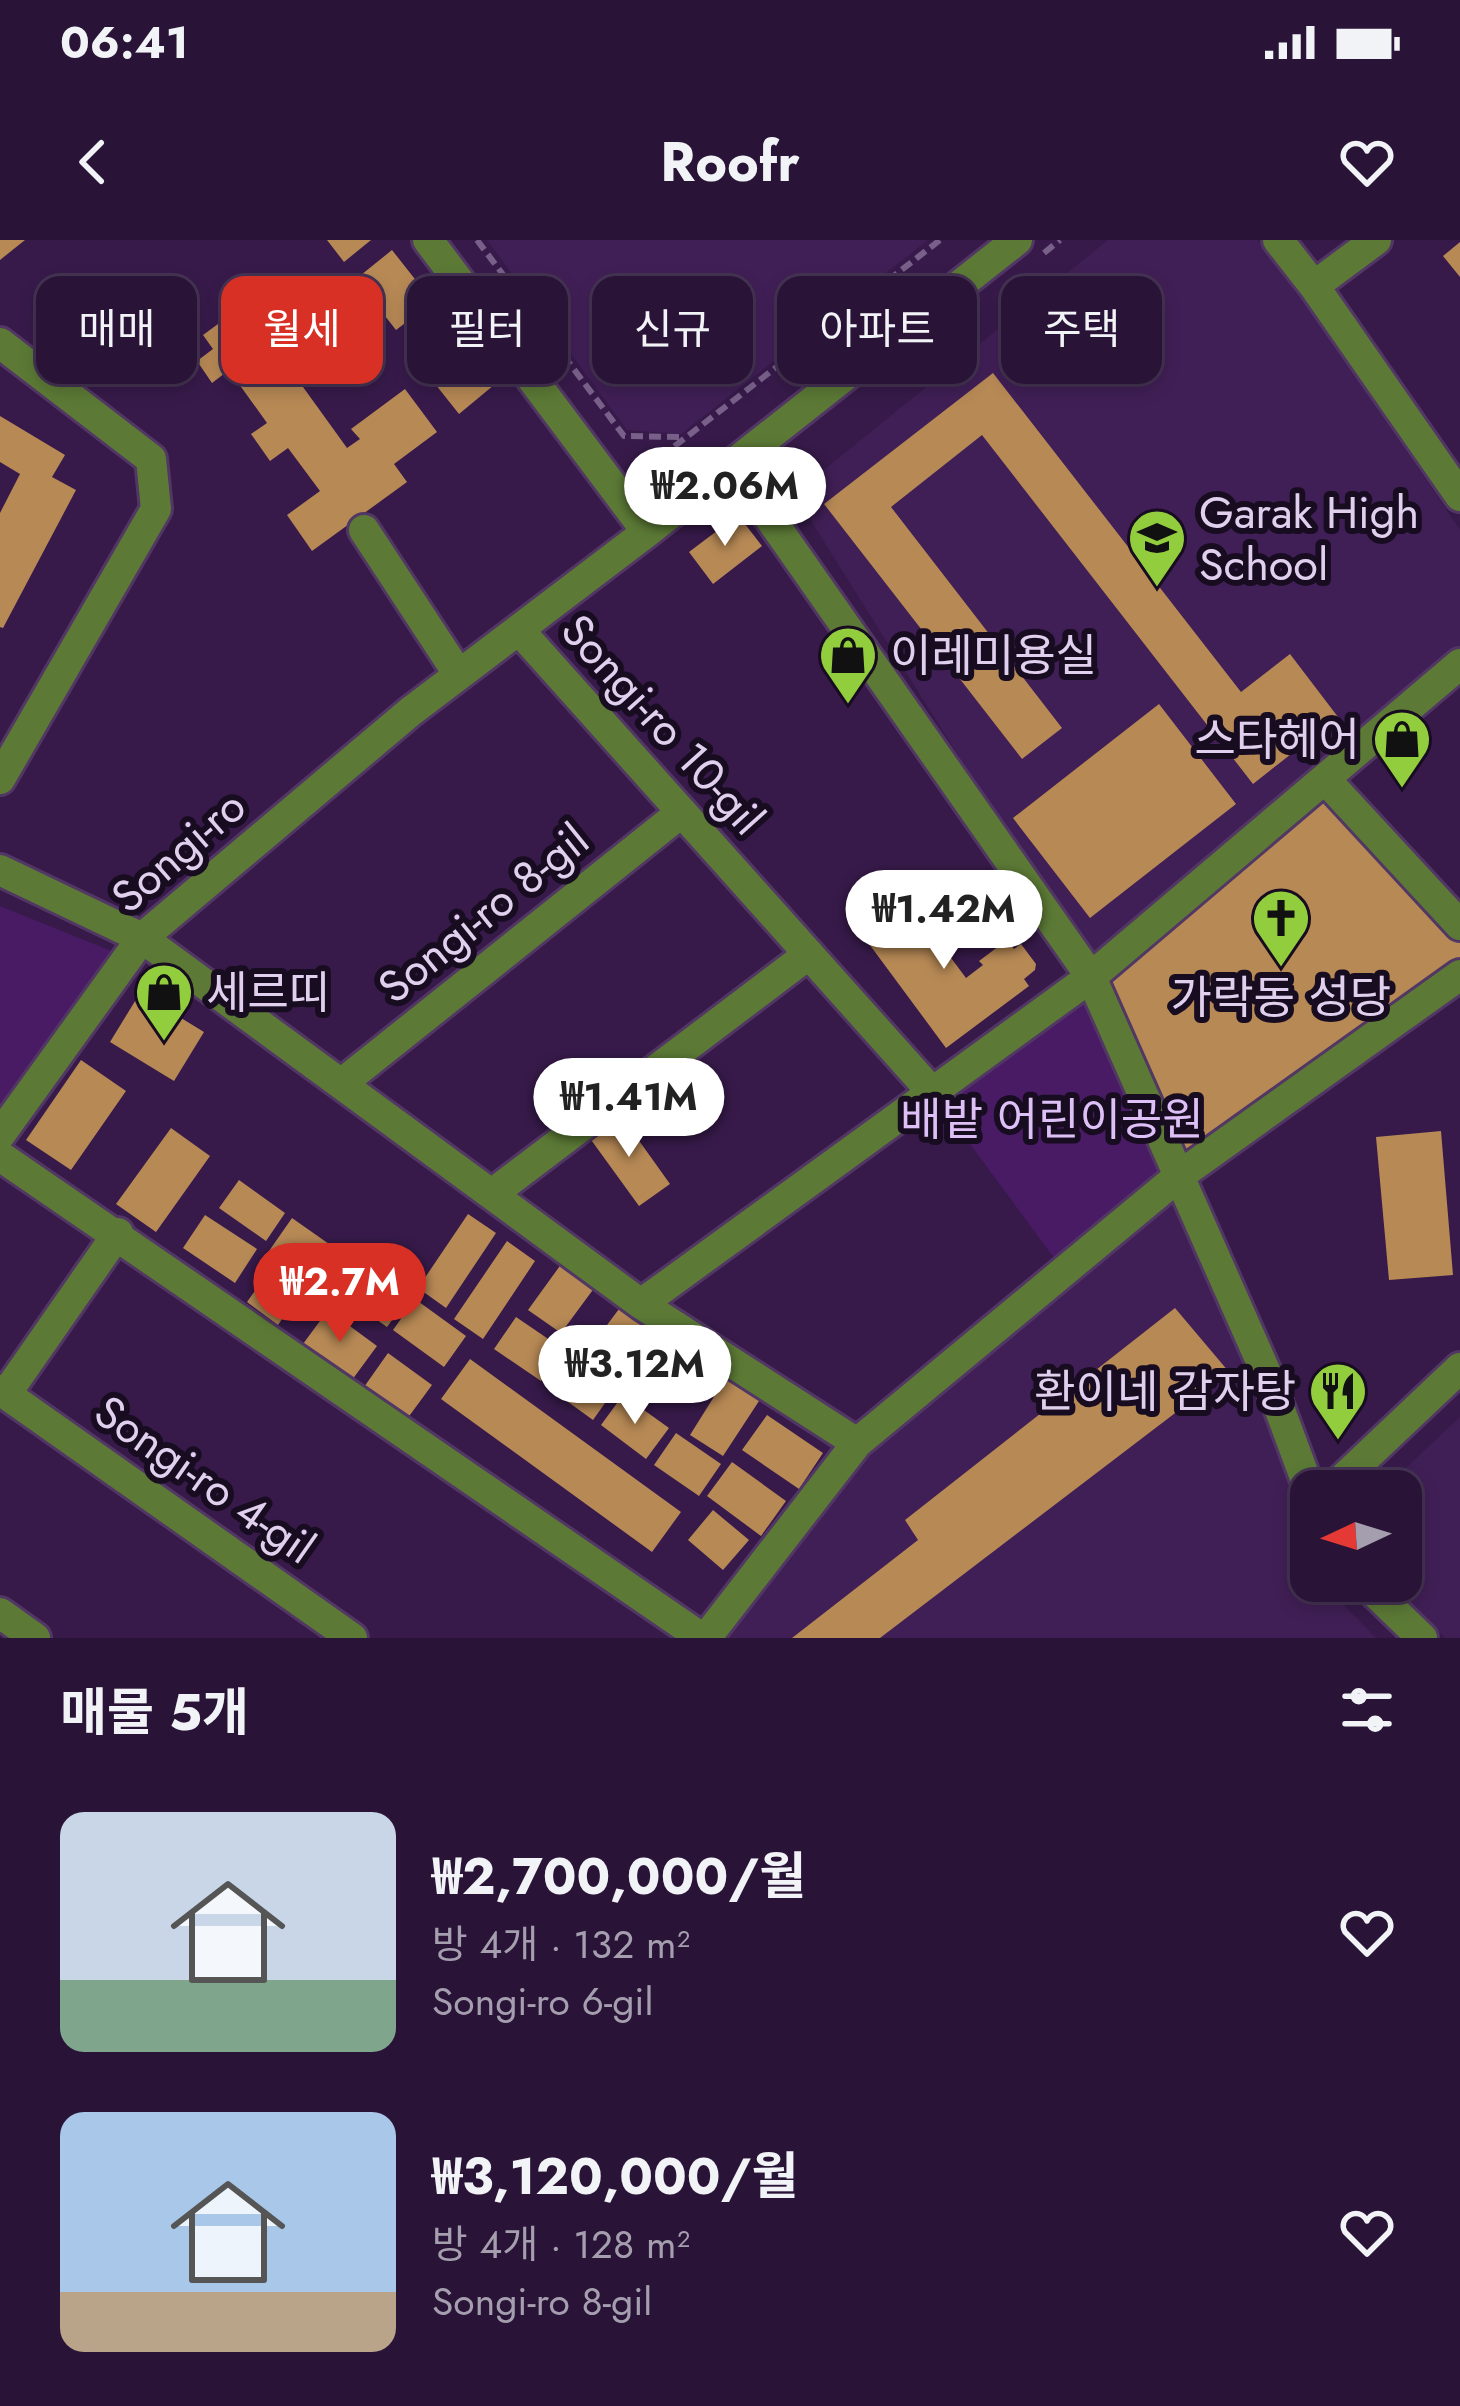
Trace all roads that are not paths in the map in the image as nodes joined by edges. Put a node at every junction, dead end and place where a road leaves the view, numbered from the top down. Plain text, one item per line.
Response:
1 (428, 240) edge
2 (1278, 240) edge
3 (1376, 240) edge
4 (1029, 247) edge
5 (1314, 286) junction
6 (0, 343) edge
7 (732, 464) junction
8 (1460, 496) edge
9 (364, 530) dead end
10 (647, 532) junction
11 (519, 630) junction
12 (1460, 664) edge
13 (459, 675) junction
14 (1325, 778) junction
15 (0, 779) edge
16 (682, 812) junction
17 (0, 870) edge
18 (1460, 925) edge
19 (142, 938) junction
20 (808, 953) junction
21 (1460, 975) edge
22 (1091, 977) junction
23 (341, 1084) junction
24 (932, 1092) junction
25 (0, 1135) edge
26 (0, 1156) edge
27 (1179, 1176) junction
28 (492, 1194) junction
29 (118, 1233) junction
30 (641, 1304) junction
31 (1460, 1368) edge
32 (3, 1392) edge
33 (857, 1443) junction
34 (1302, 1470) edge
35 (1352, 1470) edge
36 (1385, 1602) edge
37 (0, 1613) edge
38 (35, 1638) edge
39 (352, 1638) edge
40 (704, 1638) edge
41 (1422, 1638) edge

1 - 10 street
2 - 5 street
3 - 5 street
4 - 7 street, Songi-ro
5 - 8 street
6 - 15 street
7 - 10 street, Songi-ro
7 - 22 street
9 - 13 street
10 - 11 street, Songi-ro
11 - 13 street, Songi-ro
11 - 16 street, Songi-ro 10-gil
12 - 14 street
13 - 19 street, Songi-ro
14 - 18 street
14 - 22 street
16 - 20 street, Songi-ro 10-gil
16 - 23 street, Songi-ro 8-gil
17 - 19 street
19 - 23 street
19 - 25 street, Songi-ro
20 - 24 street, Songi-ro 10-gil
20 - 28 street
21 - 27 street
22 - 24 street
22 - 27 street
23 - 28 street
24 - 30 street
26 - 29 street
27 - 33 street
27 - 34 street
28 - 30 street
29 - 32 street, Songi-ro 4-gil
29 - 40 street
30 - 33 street
31 - 35 street
32 - 39 street, Songi-ro 4-gil
33 - 40 street
36 - 41 street
37 - 38 street

